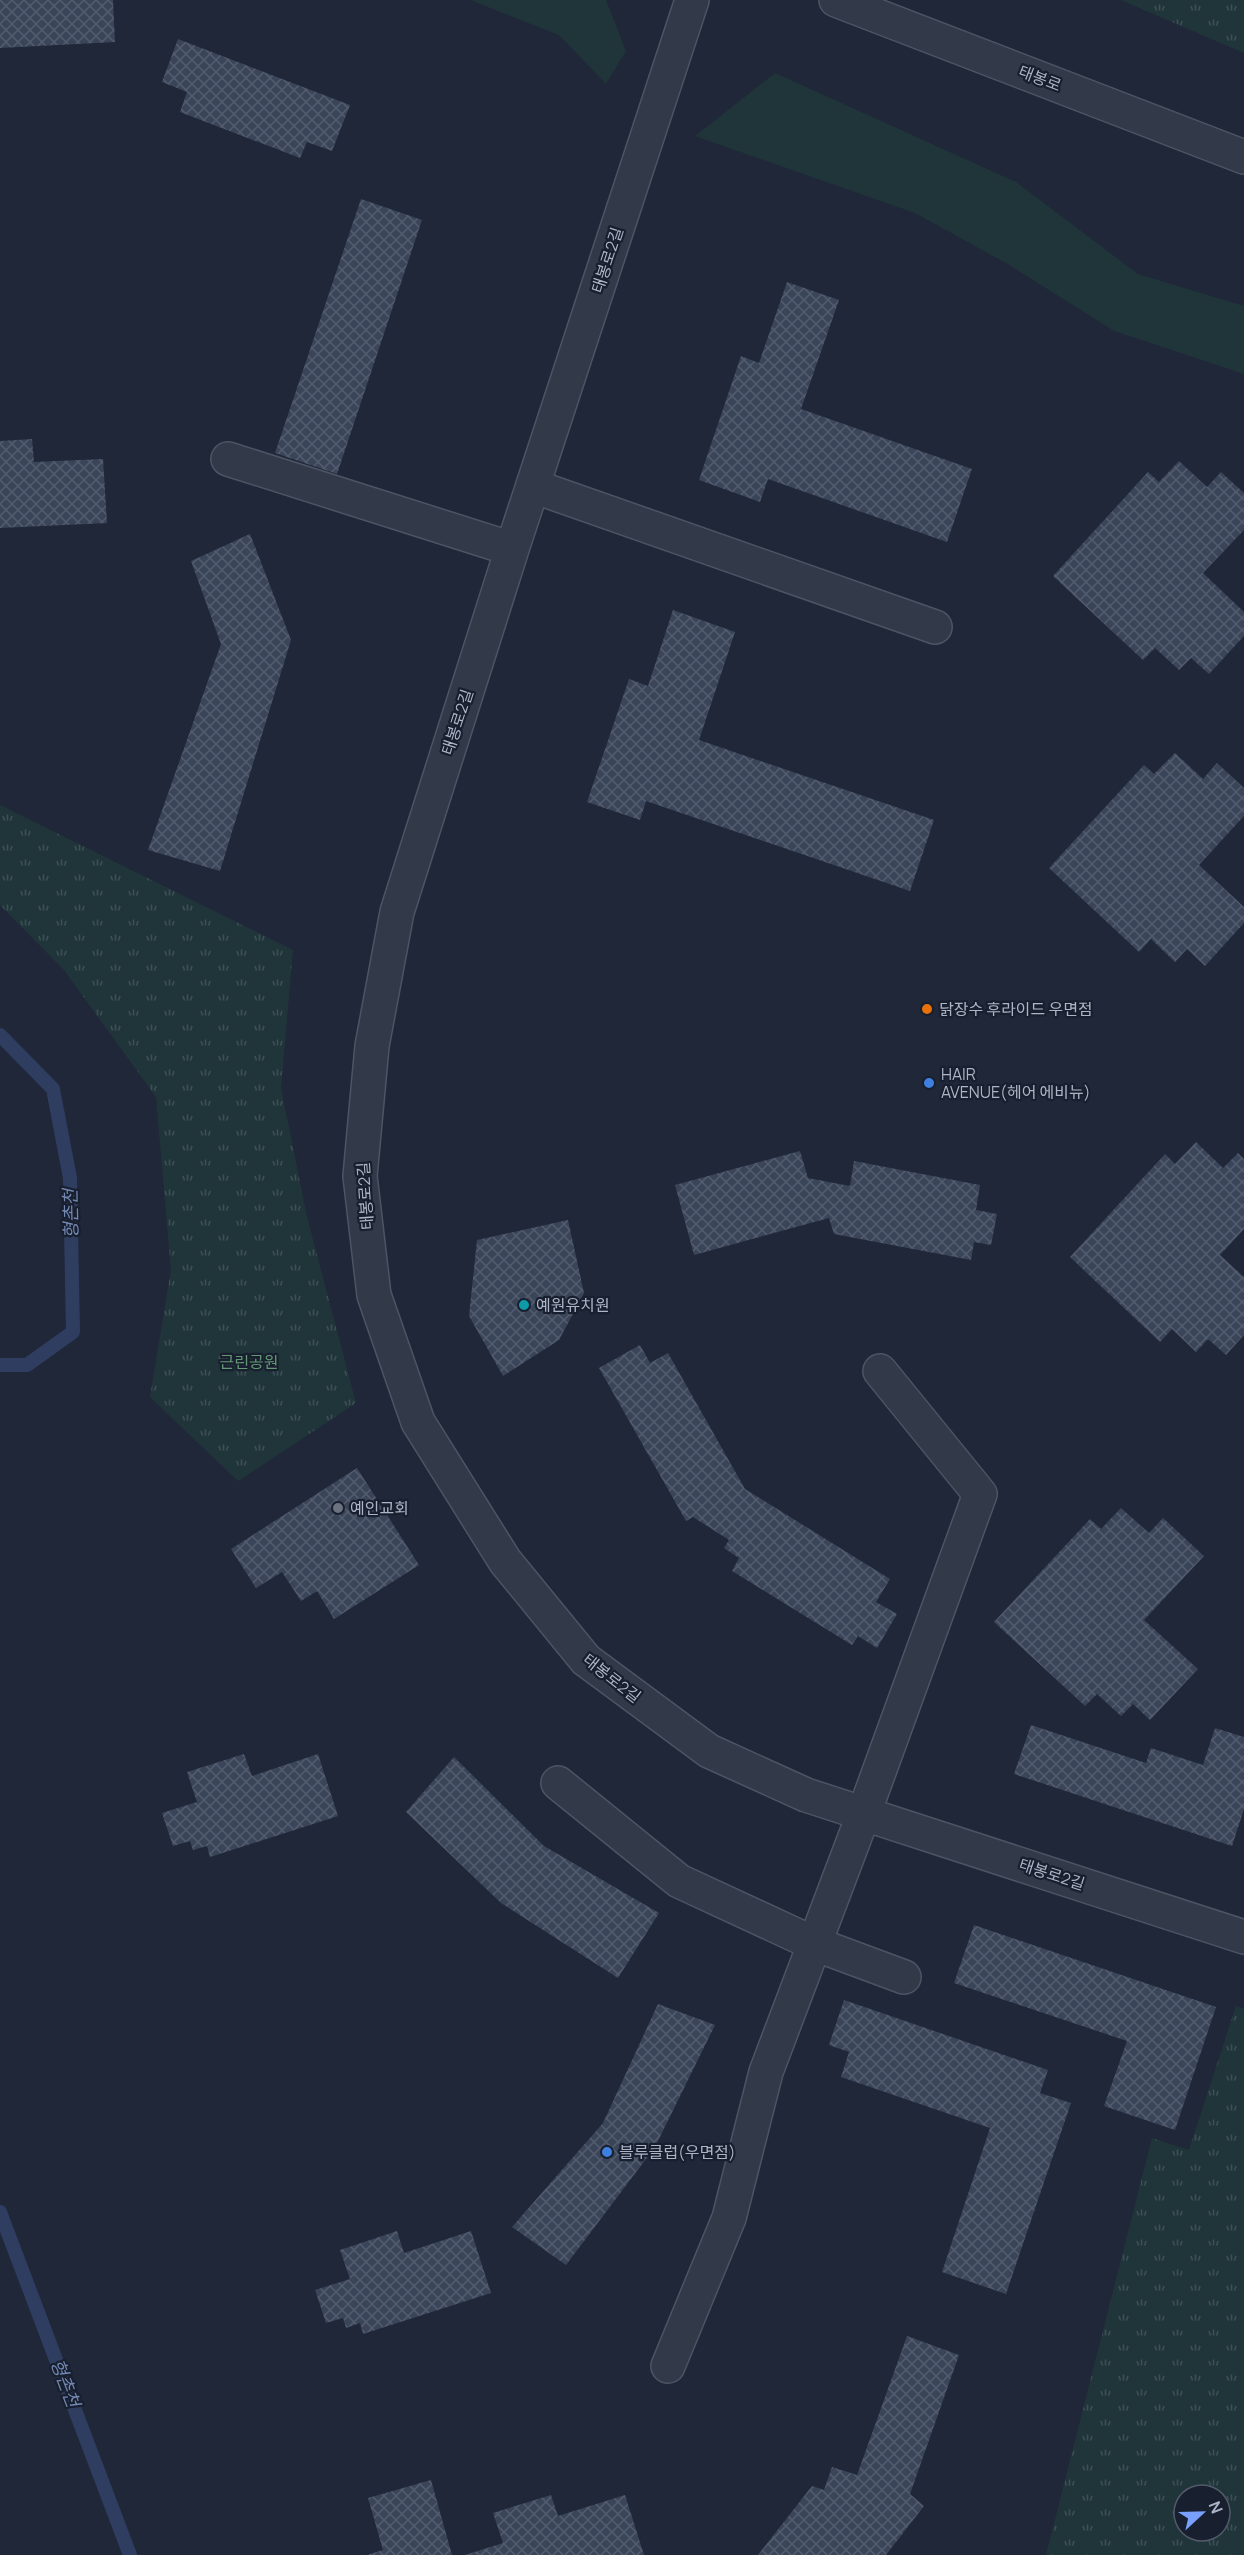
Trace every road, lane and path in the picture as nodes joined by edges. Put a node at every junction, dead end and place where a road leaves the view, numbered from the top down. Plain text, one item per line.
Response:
1 (692, 0) edge
2 (836, 0) edge
3 (1244, 157) edge
4 (228, 459) dead end
5 (533, 486) junction
6 (512, 549) junction
7 (935, 627) dead end
8 (880, 1371) dead end
9 (558, 1783) dead end
10 (864, 1813) junction
11 (1244, 1936) edge
12 (814, 1944) junction
13 (904, 1977) dead end
14 (668, 2366) dead end

1 - 5 street, 태봉로2길
2 - 3 street, 태봉로
4 - 6 street
5 - 6 street, 태봉로2길
5 - 7 street
6 - 10 street, 태봉로2길
8 - 10 street
9 - 12 street
10 - 11 street, 태봉로2길
10 - 12 street
12 - 13 street
12 - 14 street

